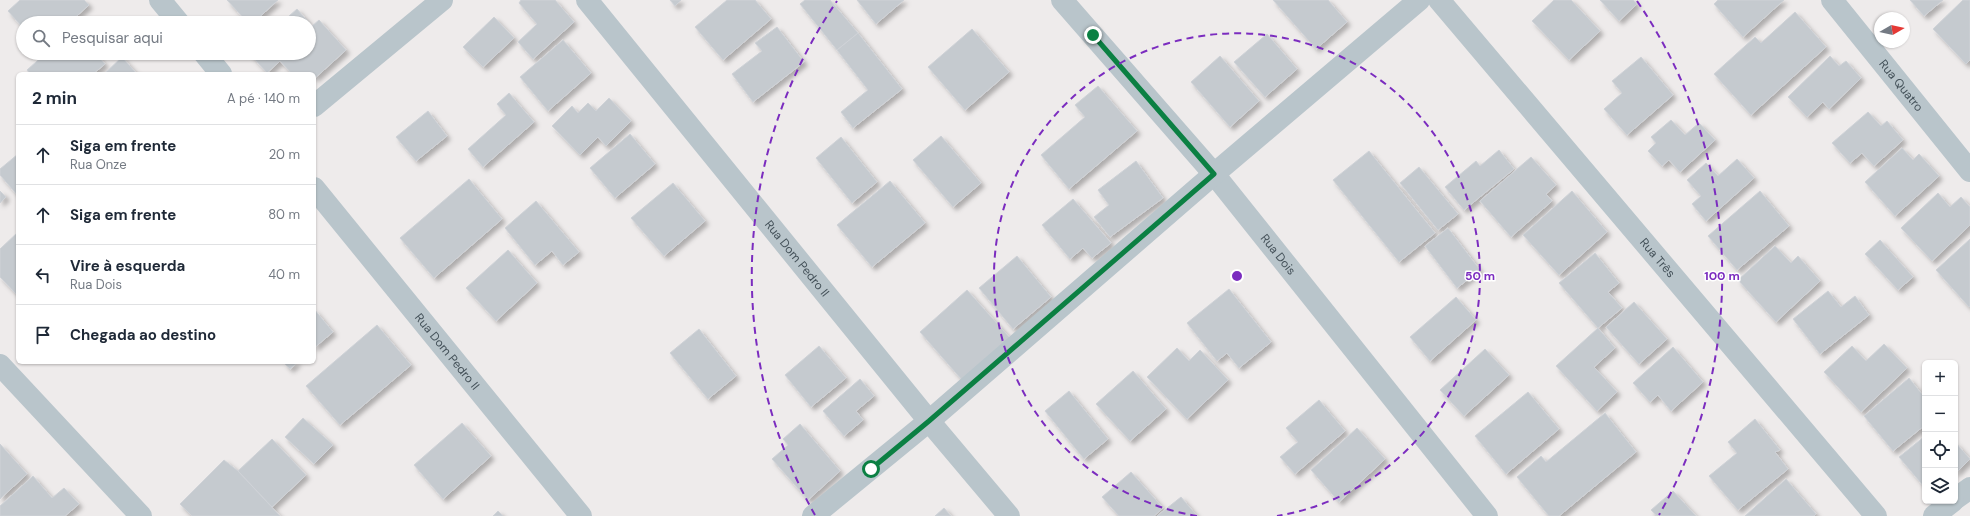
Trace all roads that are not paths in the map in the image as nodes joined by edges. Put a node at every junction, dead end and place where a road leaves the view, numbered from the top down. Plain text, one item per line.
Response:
1 (160, 0) edge
2 (442, 0) edge
3 (587, 0) edge
4 (1062, 0) edge
5 (1419, 0) edge
6 (1439, 0) edge
7 (1832, 0) edge
8 (173, 16) edge
9 (210, 60) edge
10 (219, 72) edge
11 (316, 104) edge
12 (1970, 171) edge
13 (1214, 174) junction
14 (316, 190) edge
15 (0, 365) edge
16 (929, 421) junction
17 (1970, 488) edge
18 (1958, 497) edge
19 (1949, 504) edge
20 (141, 516) edge
21 (581, 516) edge
22 (813, 516) edge
23 (1009, 516) edge
24 (1487, 516) edge
25 (1876, 516) edge
26 (1934, 516) edge

1 - 8 street
2 - 11 street
3 - 16 street, Rua Dom Pedro II
4 - 13 street, Rua Dois
5 - 13 street
6 - 25 street, Rua Três
7 - 12 street, Rua Quatro
9 - 10 street
13 - 16 street
13 - 24 street, Rua Dois
14 - 21 street, Rua Dom Pedro II
15 - 20 street
16 - 22 street
16 - 23 street, Rua Dom Pedro II
17 - 18 street
19 - 26 street

